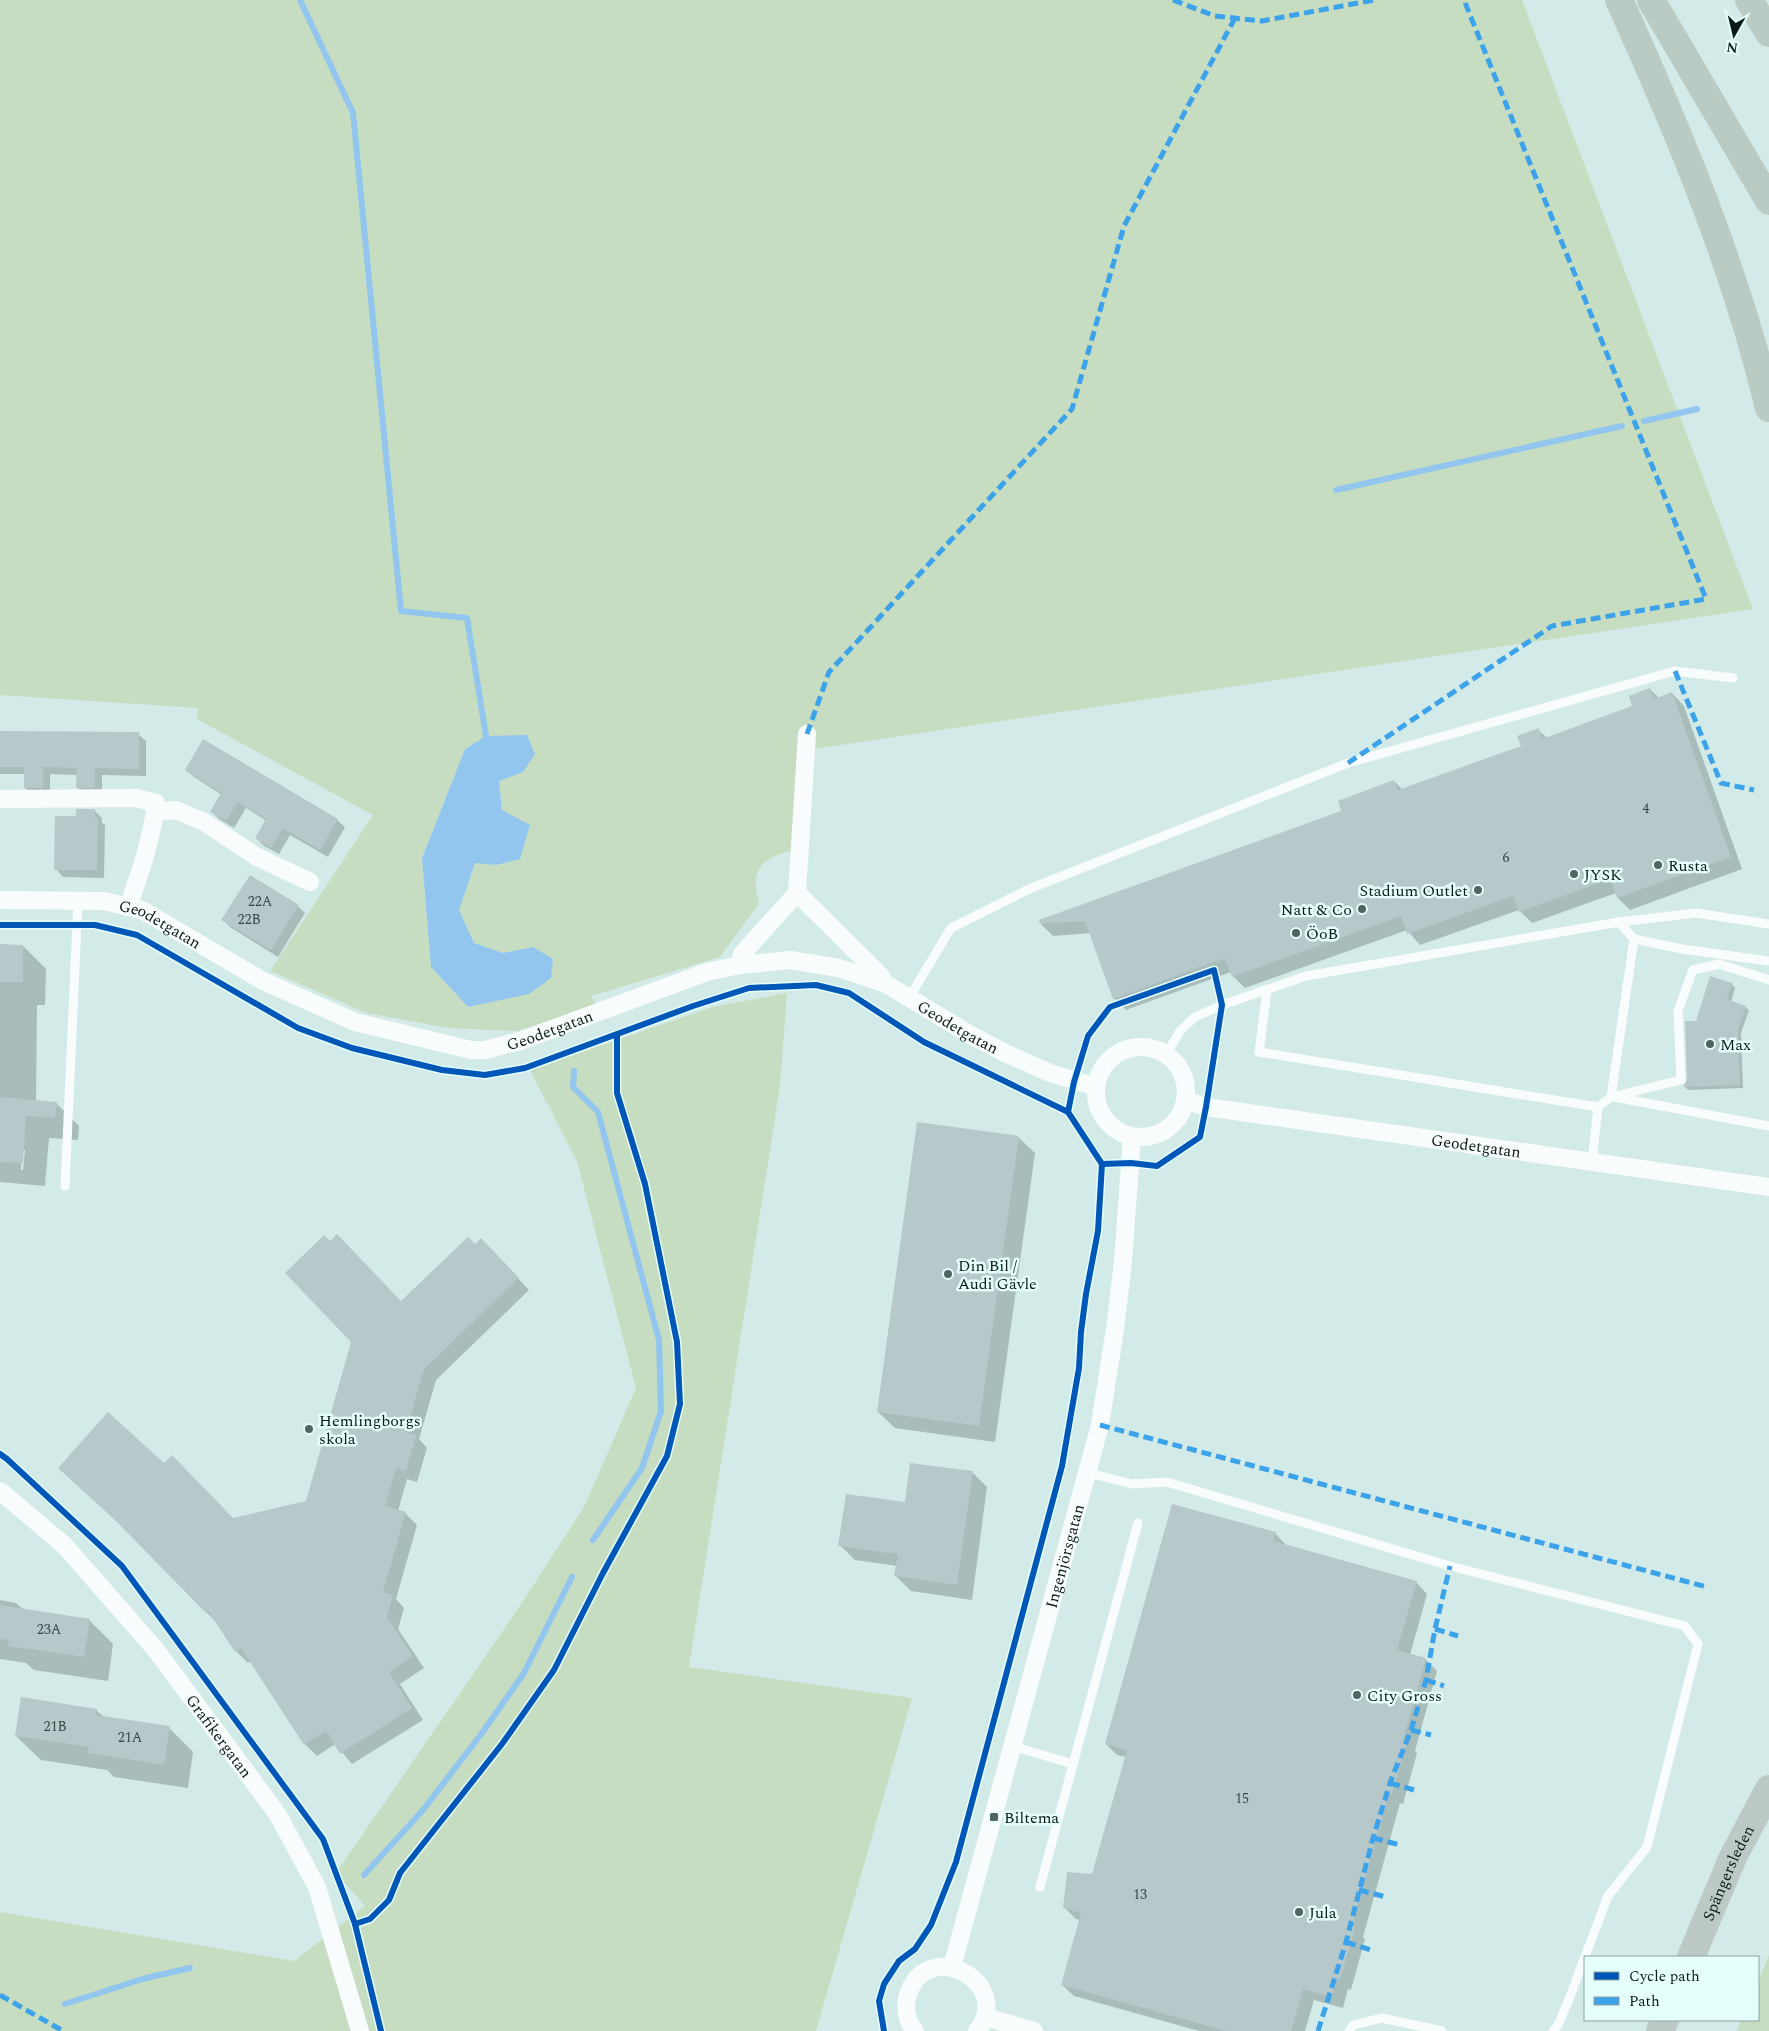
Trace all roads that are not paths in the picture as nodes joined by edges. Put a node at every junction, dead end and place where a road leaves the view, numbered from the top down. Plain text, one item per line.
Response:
1 (1619, 0) edge
2 (1651, 0) edge
3 (1749, 0) edge
4 (1765, 0) edge
5 (1769, 5) edge
6 (1769, 33) edge
7 (1769, 201) edge
8 (1769, 408) edge
9 (1733, 678) dead end
10 (807, 734) dead end
11 (0, 799) edge
12 (155, 812) junction
13 (310, 882) dead end
14 (797, 892) junction
15 (0, 900) edge
16 (78, 901) junction
17 (128, 907) junction
18 (1619, 922) junction
19 (1769, 924) edge
20 (1634, 939) junction
21 (1769, 961) edge
22 (740, 965) junction
23 (1769, 980) edge
24 (886, 984) junction
25 (1267, 990) junction
26 (909, 998) junction
27 (1166, 1055) junction
28 (1096, 1087) junction
29 (1611, 1097) junction
30 (1185, 1100) junction
31 (1598, 1107) junction
32 (1769, 1126) edge
33 (1132, 1137) junction
34 (1592, 1161) junction
35 (65, 1186) dead end
36 (1769, 1187) edge
37 (1086, 1472) junction
38 (0, 1491) edge
39 (1138, 1523) dead end
40 (1012, 1746) junction
41 (1073, 1764) junction
42 (1769, 1789) edge
43 (1769, 1818) edge
44 (1040, 1887) dead end
45 (1585, 1956) edge
46 (1693, 1956) edge
47 (1694, 1956) edge
48 (1584, 1959) edge
49 (952, 1967) junction
50 (981, 2024) edge
51 (360, 2031) edge
52 (915, 2031) edge
53 (1034, 2031) edge
54 (1349, 2031) edge
55 (1442, 2031) edge
56 (1553, 2031) edge

1 - 8 highway
2 - 7 highway
3 - 6 highway
4 - 5 highway
9 - 26 lane
10 - 14 street
11 - 12 street
12 - 13 street
12 - 17 street
14 - 22 street
14 - 24 street
15 - 16 street, Geodetgatan
16 - 17 street, Geodetgatan
16 - 35 lane
17 - 22 street, Geodetgatan
18 - 19 lane
18 - 20 lane
18 - 25 lane
20 - 21 lane
20 - 29 lane
22 - 24 street, Geodetgatan
23 - 29 lane
24 - 26 street, Geodetgatan
25 - 27 lane
25 - 31 lane
26 - 28 street, Geodetgatan
27 - 28 street
27 - 30 street
28 - 33 street
29 - 31 lane
29 - 32 lane
30 - 33 street
30 - 34 street, Geodetgatan
31 - 34 lane
33 - 37 street, Ingenjörsgatan
34 - 36 street, Geodetgatan
37 - 40 street, Ingenjörsgatan
37 - 45 lane
38 - 51 street, Grafikergatan
39 - 41 lane
40 - 41 lane
40 - 49 street, Ingenjörsgatan
41 - 44 lane
42 - 46 main road, Spängersleden
43 - 47 main road, Spängersleden
48 - 56 lane
49 - 50 street
49 - 52 street
50 - 53 street
54 - 55 lane

